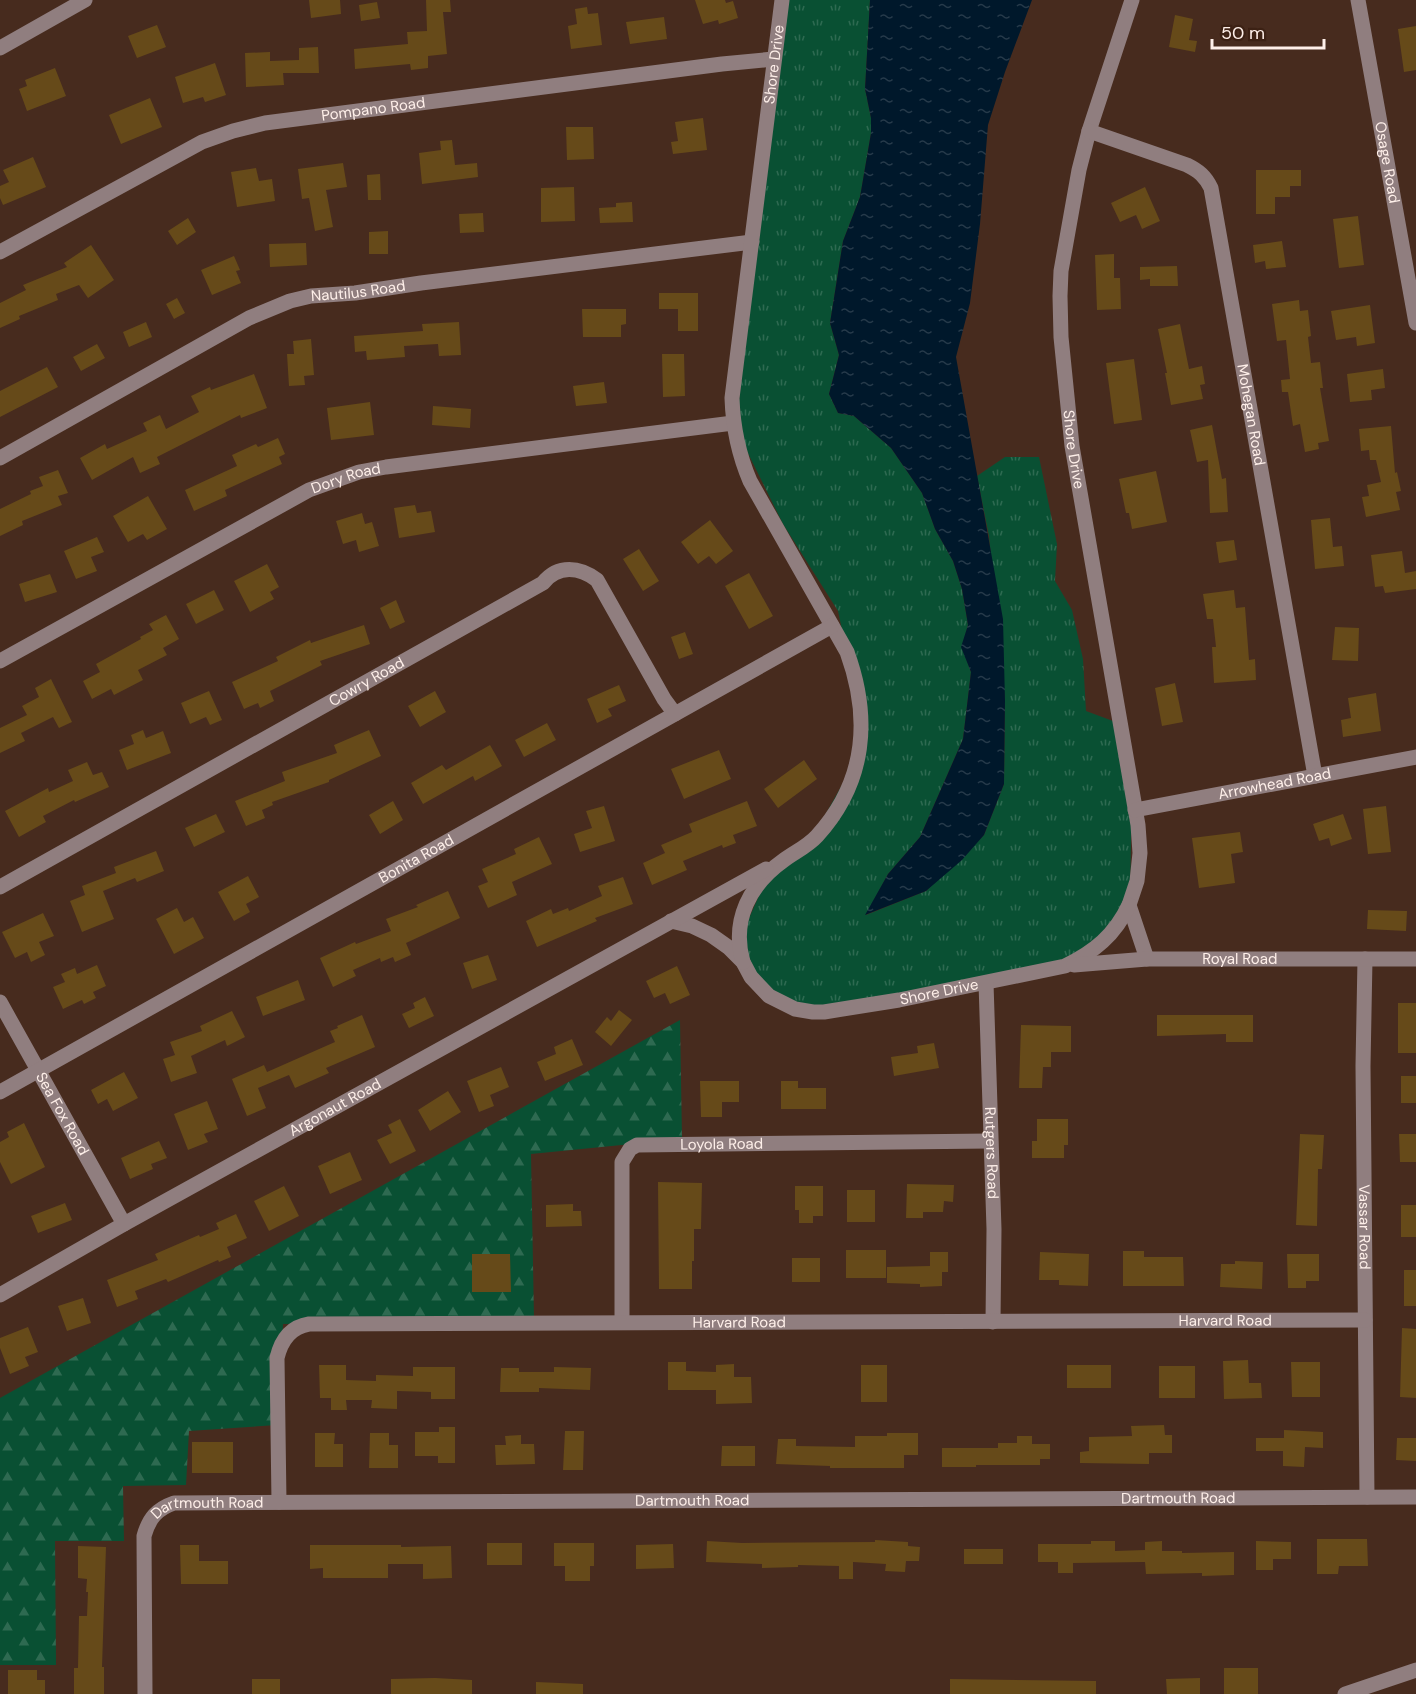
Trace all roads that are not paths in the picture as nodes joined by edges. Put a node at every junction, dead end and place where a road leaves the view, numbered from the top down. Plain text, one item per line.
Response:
1 (85, 0) edge
2 (782, 0) edge
3 (1132, 0) edge
4 (1358, 0) edge
5 (0, 48) edge
6 (774, 59) junction
7 (1089, 131) junction
8 (752, 242) junction
9 (0, 252) edge
10 (1416, 323) edge
11 (733, 423) junction
12 (0, 458) edge
13 (832, 626) junction
14 (0, 661) edge
15 (675, 714) junction
16 (1416, 757) edge
17 (1315, 776) junction
18 (1136, 810) junction
19 (784, 860) junction
20 (0, 887) edge
21 (1129, 904) junction
22 (671, 921) junction
23 (1147, 959) junction
24 (1365, 959) junction
25 (1416, 959) edge
26 (743, 962) junction
27 (1065, 966) junction
28 (986, 983) junction
29 (0, 1002) edge
30 (38, 1070) junction
31 (0, 1092) edge
32 (990, 1141) junction
33 (124, 1224) junction
34 (0, 1296) edge
35 (1365, 1320) junction
36 (622, 1321) junction
37 (993, 1322) junction
38 (1367, 1497) junction
39 (1416, 1497) edge
40 (279, 1502) junction
41 (1416, 1670) edge
42 (145, 1694) edge
43 (1345, 1694) edge

1 - 5 street
2 - 6 street, Shore Drive
3 - 7 street, Shore Drive
4 - 10 street, Osage Road
6 - 8 street, Shore Drive
6 - 9 street, Pompano Road
7 - 17 street, Mohegan Road
7 - 18 street, Shore Drive
8 - 11 street, Shore Drive
8 - 12 street, Nautilus Road
11 - 13 street, Shore Drive
11 - 14 street, Dory Road
13 - 15 street, Bonita Road
13 - 19 street, Shore Drive
15 - 20 street, Cowry Road
15 - 30 street, Bonita Road
16 - 17 street, Arrowhead Road
17 - 18 street, Arrowhead Road
18 - 21 street, Shore Drive
19 - 22 street, Shore Drive
19 - 26 street, Shore Drive
21 - 23 street
21 - 27 street, Shore Drive
22 - 26 street, Shore Drive
22 - 33 street, Argonaut Road
23 - 24 street, Royal Road
23 - 27 street, Royal Road
24 - 25 street, Royal Road
24 - 35 street, Vassar Road
26 - 28 street, Shore Drive
27 - 28 street, Shore Drive
28 - 32 street, Rutgers Road
29 - 30 street, Sea Fox Road
30 - 31 street, Bonita Road
30 - 33 street, Sea Fox Road
32 - 36 street, Loyola Road
32 - 37 street, Rutgers Road
33 - 34 street, Argonaut Road
35 - 37 street, Harvard Road
35 - 38 street, Vassar Road
36 - 37 street, Harvard Road
36 - 40 street, Harvard Road
38 - 39 street, Dartmouth Road
38 - 40 street, Dartmouth Road
40 - 42 street, Dartmouth Road
41 - 43 street

